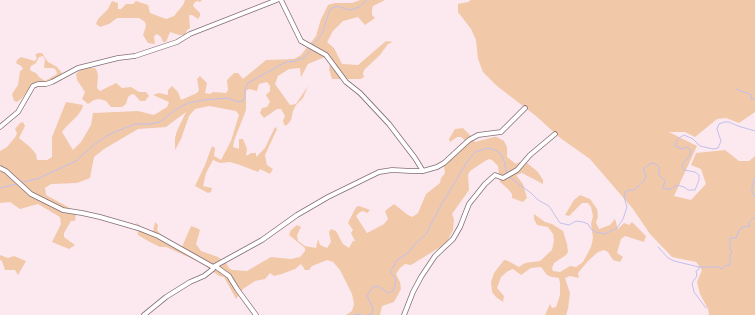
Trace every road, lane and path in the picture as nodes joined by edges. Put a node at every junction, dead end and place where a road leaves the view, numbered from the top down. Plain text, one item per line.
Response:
1 (277, 0) edge
2 (281, 0) edge
3 (525, 108) dead end
4 (0, 127) edge
5 (555, 134) dead end
6 (0, 168) edge
7 (423, 171) junction
8 (214, 266) junction
9 (144, 315) edge
10 (256, 315) edge
11 (404, 315) edge

1 - 4 street
2 - 7 street
3 - 7 street
5 - 11 street
6 - 8 street
7 - 8 street
8 - 9 street
8 - 10 street

